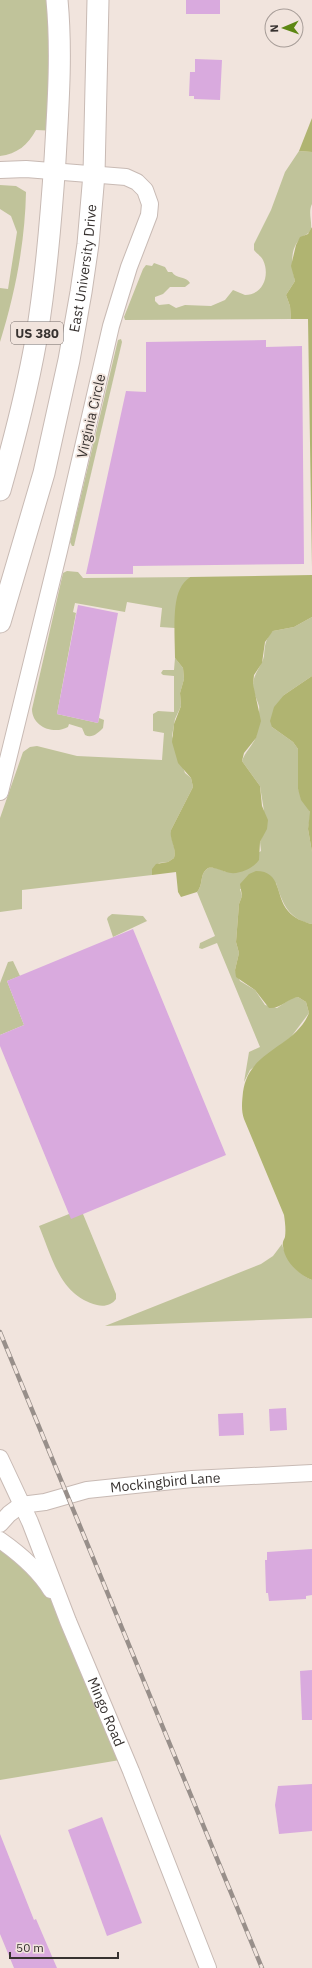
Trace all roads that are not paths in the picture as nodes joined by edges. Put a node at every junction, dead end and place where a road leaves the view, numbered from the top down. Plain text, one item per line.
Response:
1 (56, 0) edge
2 (98, 0) edge
3 (0, 170) edge
4 (54, 171) junction
5 (94, 174) junction
6 (0, 490) edge
7 (0, 622) edge
8 (0, 792) edge
9 (0, 1458) edge
10 (312, 1473) edge
11 (22, 1505) junction
12 (0, 1506) edge
13 (0, 1524) edge
14 (0, 1540) edge
15 (68, 1621) junction
16 (208, 1968) edge

1 - 4 main road, US 380
2 - 5 main road, East University Drive / US 380
3 - 4 street, Virginia Circle
4 - 5 street, Virginia Circle
4 - 6 main road, US 380
5 - 7 main road, East University Drive / US 380
5 - 8 street, Virginia Circle
9 - 11 street, Mingo Road
10 - 11 street, Mockingbird Lane
11 - 12 street, Mockingbird Lane
11 - 13 street
11 - 15 street, Mingo Road
14 - 15 street
15 - 16 street, Mingo Road

